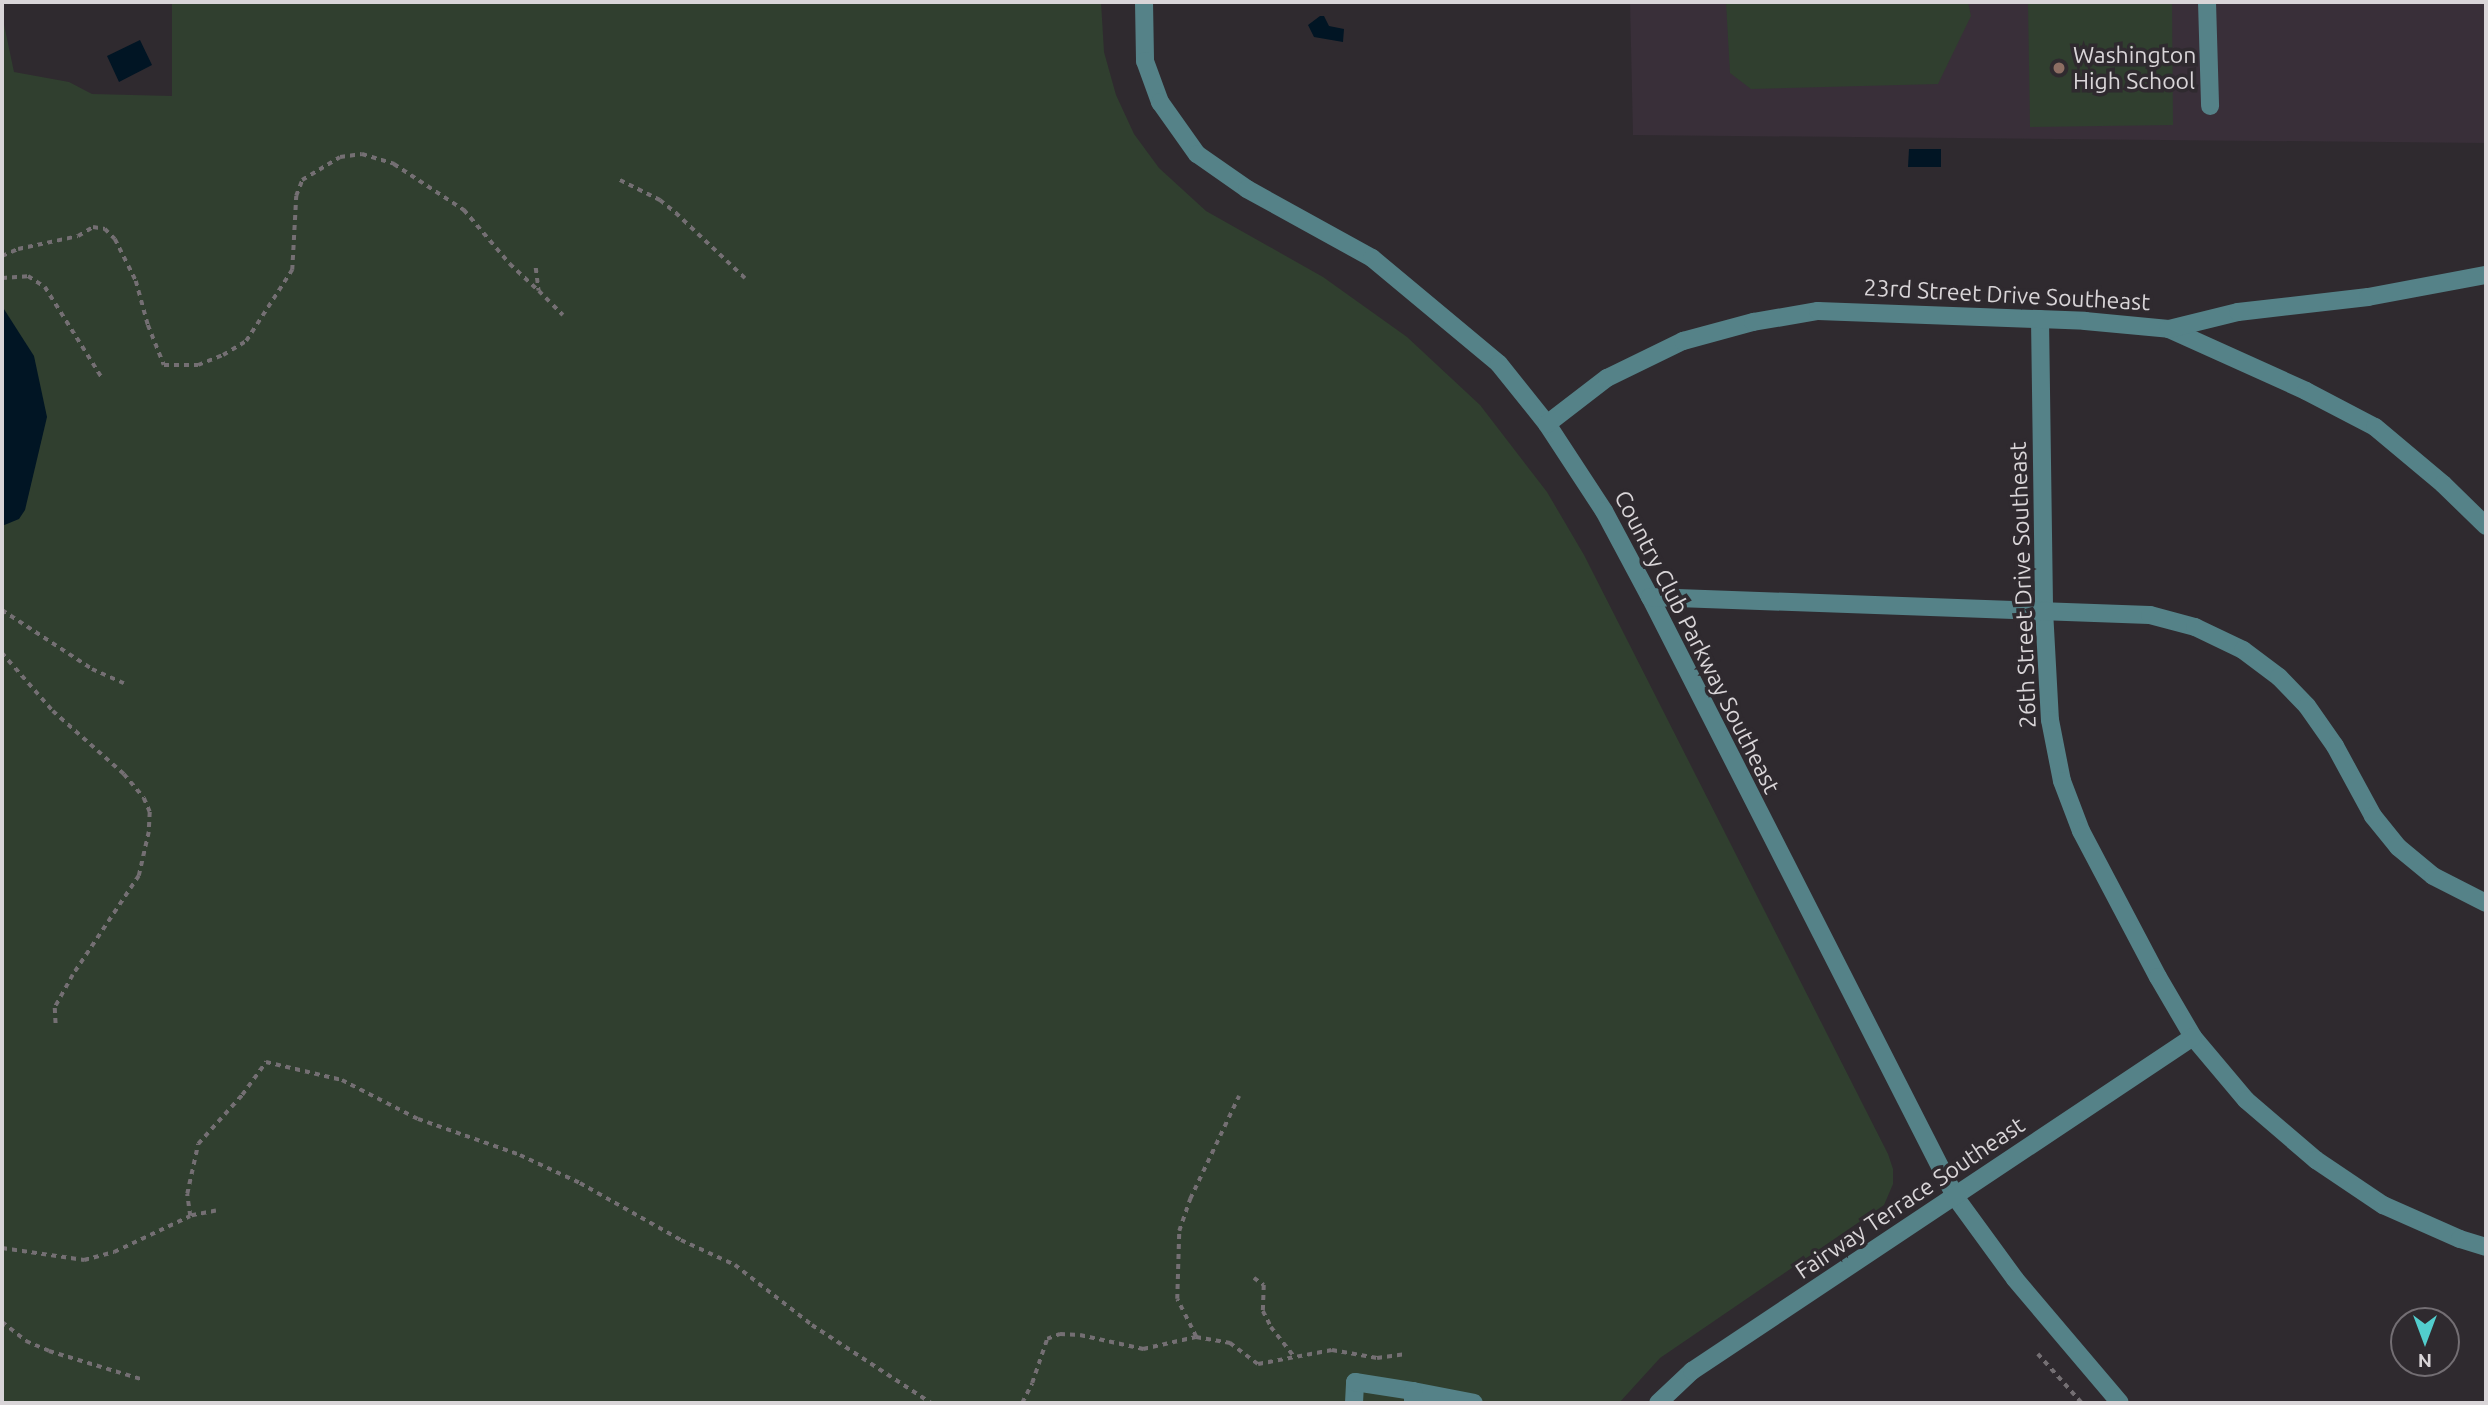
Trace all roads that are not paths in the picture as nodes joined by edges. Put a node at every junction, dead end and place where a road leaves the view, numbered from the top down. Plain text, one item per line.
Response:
1 (1144, 2) edge
2 (2207, 2) edge
3 (2210, 106) dead end
4 (2486, 275) edge
5 (2040, 319) junction
6 (2169, 329) junction
7 (1548, 424) junction
8 (2486, 526) edge
9 (1650, 597) junction
10 (2044, 610) junction
11 (2486, 903) edge
12 (2193, 1037) junction
13 (1956, 1198) junction
14 (2486, 1247) edge
15 (1413, 1397) edge
16 (1354, 1403) edge
17 (1474, 1403) edge
18 (1658, 1403) edge
19 (2120, 1403) edge

1 - 7 street, Country Club Parkway Southeast
2 - 3 street
4 - 6 street, 23rd Street Drive Southeast
5 - 6 street, 23rd Street Drive Southeast
5 - 7 street, 23rd Street Drive Southeast
5 - 10 street, 26th Street Drive Southeast
6 - 8 street
7 - 9 street, Country Club Parkway Southeast
9 - 10 street
9 - 13 street, Country Club Parkway Southeast
10 - 11 street
10 - 12 street, 26th Street Drive Southeast
12 - 13 street, Fairway Terrace Southeast
12 - 14 street, 26th Street Drive Southeast
13 - 18 street, Fairway Terrace Southeast
13 - 19 street, Country Club Parkway Southeast
15 - 16 street
15 - 17 street

